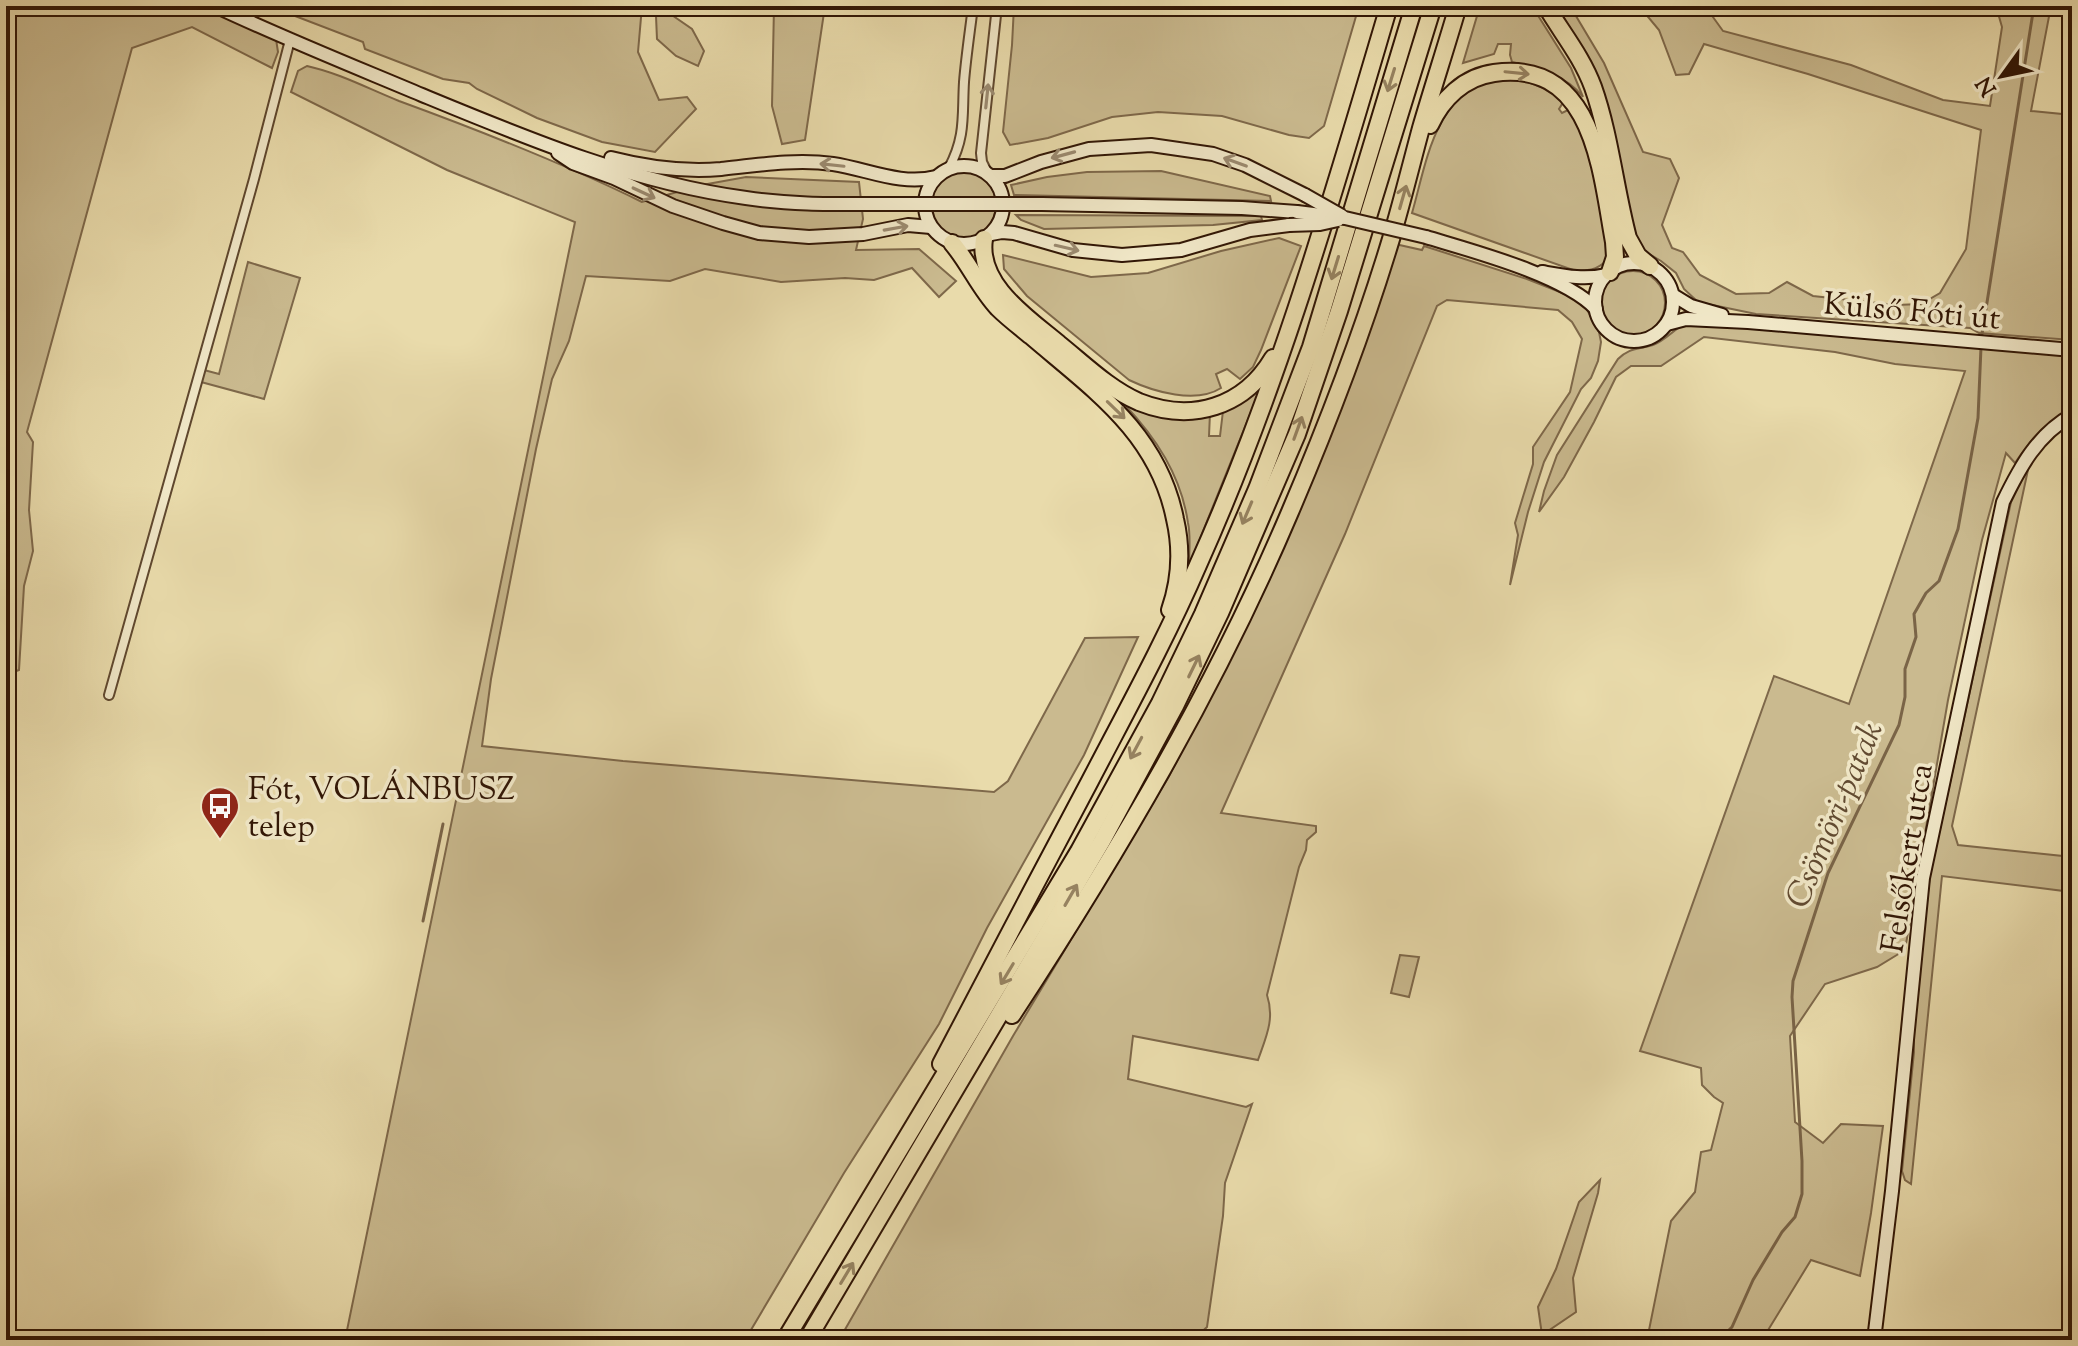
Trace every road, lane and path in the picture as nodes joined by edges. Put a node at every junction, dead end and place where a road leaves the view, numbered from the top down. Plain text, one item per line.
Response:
1 (215, 6) edge
2 (973, 6) edge
3 (997, 6) edge
4 (1389, 6) edge
5 (1414, 6) edge
6 (1433, 6) edge
7 (1458, 6) edge
8 (1546, 6) edge
9 (290, 40) junction
10 (549, 146) junction
11 (1415, 156) junction
12 (949, 168) junction
13 (989, 174) junction
14 (936, 177) junction
15 (1345, 218) junction
16 (931, 227) junction
17 (988, 236) junction
18 (952, 243) junction
19 (1650, 266) junction
20 (1528, 270) junction
21 (1608, 273) junction
22 (1673, 295) junction
23 (1596, 309) junction
24 (1748, 322) junction
25 (1667, 324) junction
26 (1288, 333) junction
27 (2072, 350) edge
28 (2072, 415) edge
29 (1160, 645) junction
30 (109, 695) dead end
31 (959, 1082) junction
32 (916, 1125) junction
33 (785, 1340) edge
34 (807, 1340) edge
35 (1874, 1340) edge

1 - 9 main road
2 - 12 street
13 -> 3 street
4 - 26 highway
5 -> 32 highway
31 -> 6 highway
7 - 11 highway
8 - 19 highway
9 - 10 main road
9 - 30 street
14 -> 10 main road
10 - 15 main road, bridge
10 -> 16 main road
11 -> 21 highway
31 -> 11 highway
12 - 13 main road
12 - 14 main road
15 -> 13 main road, bridge
13 - 17 main road
14 - 16 main road
17 -> 15 main road, bridge
15 - 20 main road, bridge
16 - 18 main road
17 - 18 main road
17 - 26 highway
18 -> 29 highway
19 - 21 main road
19 - 22 main road
20 - 21 main road
20 - 23 main road
21 - 23 main road
22 - 24 main road, Külső Fóti út
22 - 25 main road
23 - 25 main road
24 - 25 main road, Külső Fóti út
24 - 27 main road, Külső Fóti út
26 - 29 highway
28 - 35 main road, Felsőkert utca
29 - 32 highway
34 -> 31 highway
32 - 33 highway

